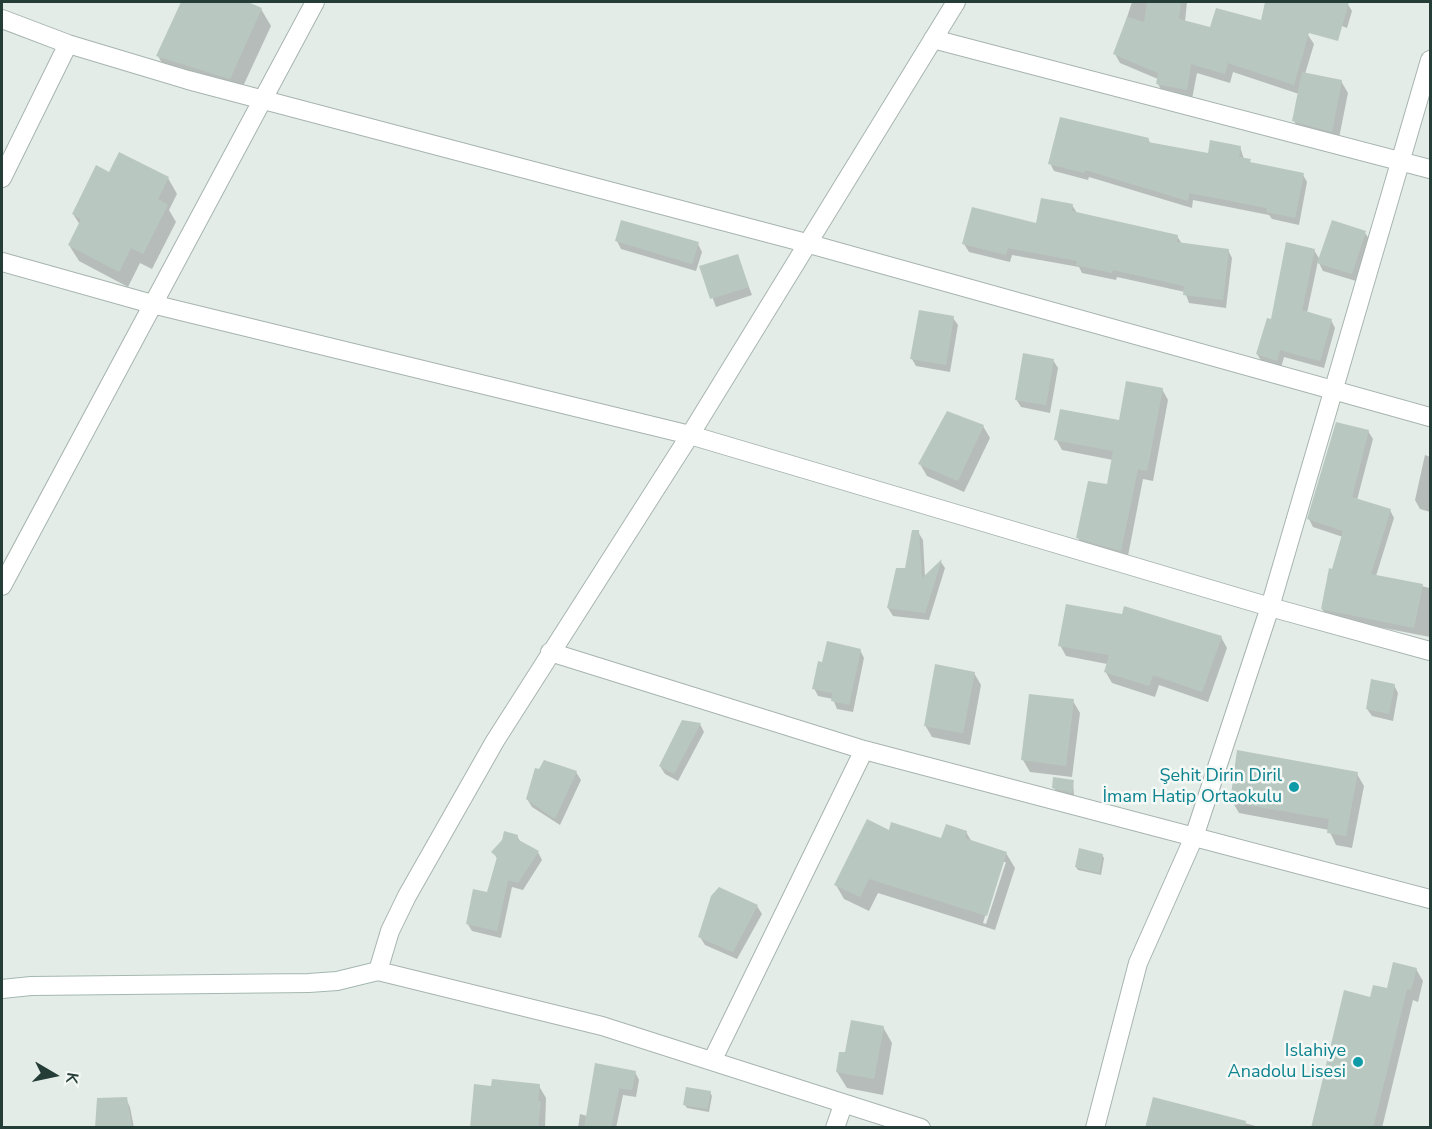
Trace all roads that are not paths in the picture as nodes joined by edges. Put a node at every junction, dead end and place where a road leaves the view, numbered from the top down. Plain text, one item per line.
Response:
1 (315, 2) edge
2 (956, 2) edge
3 (2, 19) edge
4 (933, 39) junction
5 (68, 44) junction
6 (1431, 60) edge
7 (262, 100) junction
8 (1402, 162) junction
9 (1431, 169) edge
10 (2, 178) edge
11 (806, 243) junction
12 (2, 262) edge
13 (152, 304) junction
14 (1332, 391) junction
15 (1431, 417) edge
16 (690, 435) junction
17 (2, 586) edge
18 (1270, 608) junction
19 (1431, 651) edge
20 (550, 652) junction
21 (864, 750) junction
22 (1194, 837) junction
23 (1431, 899) edge
24 (378, 971) junction
25 (2, 989) edge
26 (713, 1059) junction
27 (843, 1105) junction
28 (836, 1128) edge
29 (921, 1128) edge
30 (1095, 1128) edge

1 - 7 street
2 - 4 street
3 - 5 street
4 - 8 street
4 - 11 street
5 - 7 street
5 - 10 street
6 - 8 street
7 - 11 street
7 - 13 street
8 - 9 street
8 - 14 street
11 - 14 street
11 - 16 street
12 - 13 street
13 - 16 street
13 - 17 street
14 - 15 street
14 - 18 street
16 - 18 street
16 - 20 street
18 - 19 street
18 - 22 street
20 - 21 street
20 - 24 street
21 - 22 street
21 - 26 street
22 - 23 street
22 - 30 street
24 - 25 street
24 - 26 street
26 - 27 street
27 - 28 street
27 - 29 street

